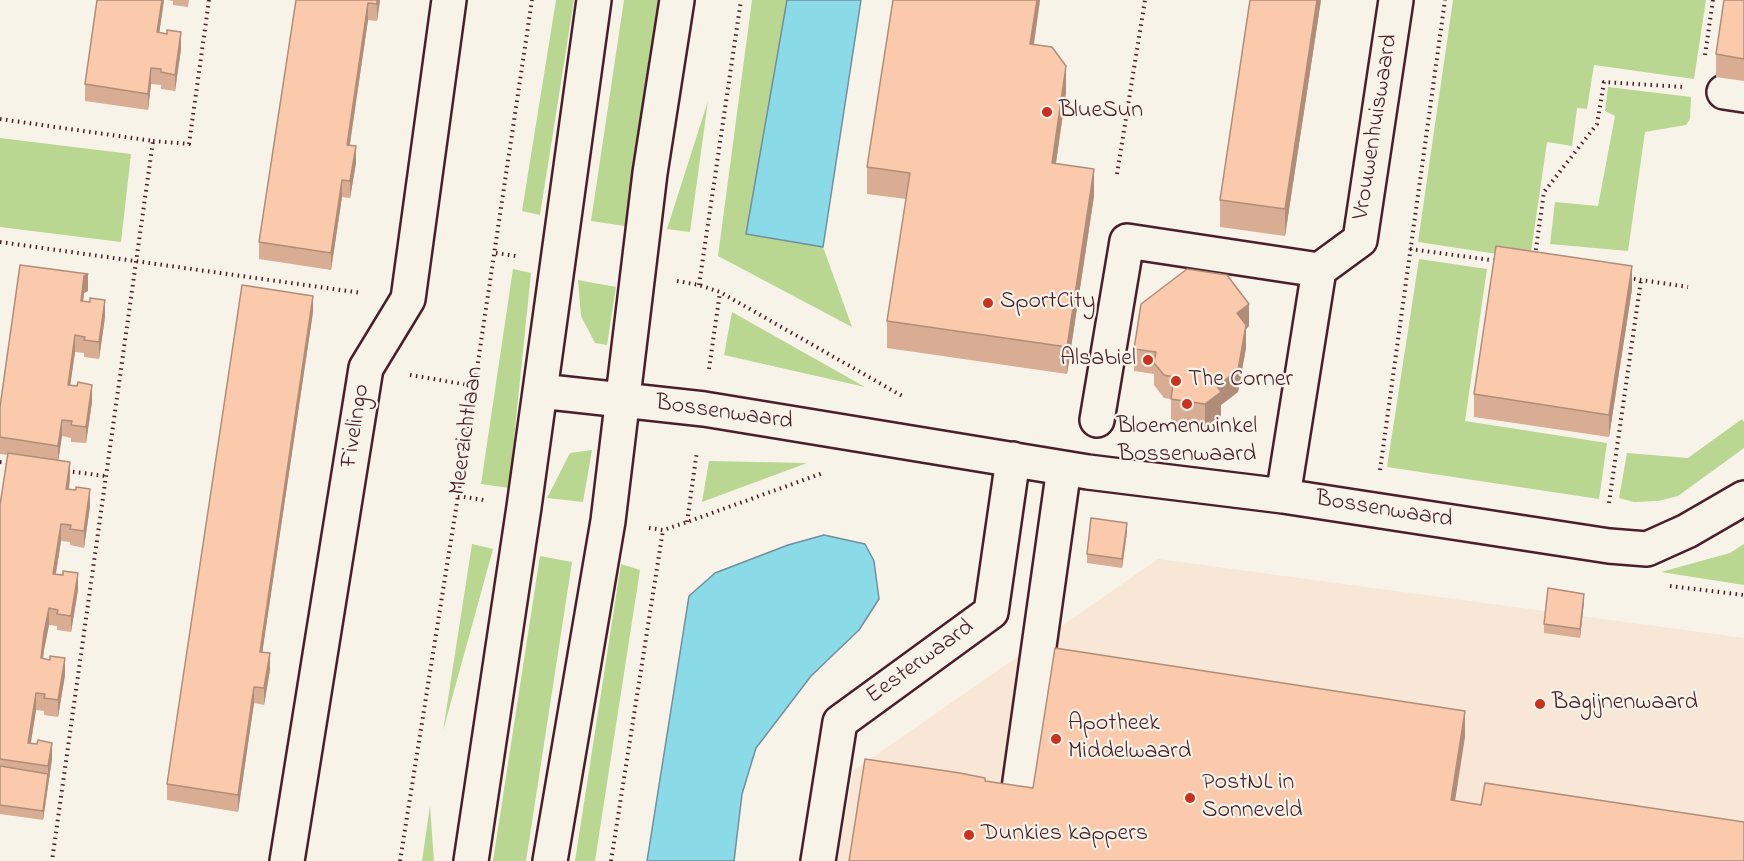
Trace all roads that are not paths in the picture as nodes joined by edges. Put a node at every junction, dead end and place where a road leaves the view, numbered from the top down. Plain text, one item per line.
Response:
1 (449, 0) edge
2 (594, 0) edge
3 (677, 0) edge
4 (1396, 0) edge
5 (1319, 270) junction
6 (540, 391) junction
7 (623, 400) junction
8 (1097, 420) dead end
9 (1013, 459) junction
10 (1064, 468) junction
11 (1282, 496) junction
12 (1744, 498) edge
13 (1013, 836) edge
14 (287, 861) edge
15 (471, 861) edge
16 (550, 861) edge
17 (818, 861) edge

1 - 14 street, Fivelingo
2 - 6 street
3 - 7 street
4 - 5 street, Vrouwenhuiswaard
5 - 8 street
5 - 11 street
6 - 7 street, Bossenwaard
6 - 15 street
7 - 9 street, Bossenwaard
7 - 16 street
9 - 10 street, Bossenwaard
9 - 17 street, Eesterwaard
10 - 11 street, Bossenwaard
10 - 13 street
11 - 12 street, Bossenwaard

